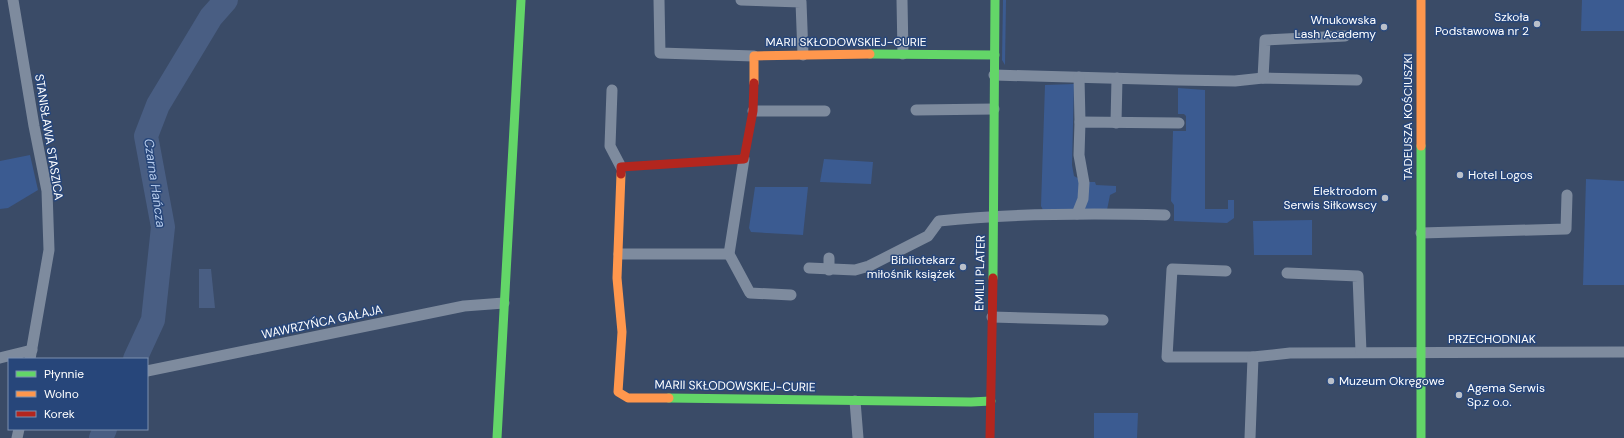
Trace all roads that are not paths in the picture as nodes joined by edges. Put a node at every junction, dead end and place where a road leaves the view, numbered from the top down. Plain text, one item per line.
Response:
1 (13, 0) edge
2 (521, 0) edge
3 (659, 0) edge
4 (741, 0) edge
5 (902, 0) edge
6 (996, 0) edge
7 (1421, 0) edge
8 (1345, 36) dead end
9 (903, 54) junction
10 (803, 55) junction
11 (995, 55) junction
12 (754, 56) junction
13 (994, 75) junction
14 (1079, 77) junction
15 (1116, 78) junction
16 (1263, 78) junction
17 (1357, 80) dead end
18 (612, 90) dead end
19 (994, 109) junction
20 (916, 110) dead end
21 (752, 111) junction
22 (825, 111) dead end
23 (1080, 122) junction
24 (1116, 123) junction
25 (1179, 124) dead end
26 (744, 159) junction
27 (621, 167) junction
28 (1567, 195) dead end
29 (1077, 214) junction
30 (1164, 215) dead end
31 (994, 216) junction
32 (1421, 233) junction
33 (619, 254) junction
34 (729, 254) junction
35 (829, 258) dead end
36 (809, 268) dead end
37 (829, 270) junction
38 (1226, 271) dead end
39 (1287, 273) dead end
40 (791, 295) dead end
41 (504, 303) junction
42 (992, 317) junction
43 (1104, 320) dead end
44 (1361, 352) junction
45 (1421, 352) junction
46 (1624, 352) edge
47 (31, 354) edge
48 (1253, 357) junction
49 (0, 358) edge
50 (148, 371) edge
51 (991, 400) junction
52 (855, 401) junction
53 (497, 438) edge
54 (858, 438) edge
55 (990, 438) edge
56 (1250, 438) edge
57 (1421, 438) edge

1 - 47 street, STANISŁAWA STASZICA
2 - 41 street
3 - 12 street
4 - 10 street
5 - 9 street
6 - 11 street, EMILII PLATER
7 - 32 street, TADEUSZA KOŚCIUSZKI
8 - 16 street
9 - 10 street, MARII SKŁODOWSKIEJ-CURIE
9 - 11 street, MARII SKŁODOWSKIEJ-CURIE
10 - 12 street, MARII SKŁODOWSKIEJ-CURIE
11 - 13 street, EMILII PLATER
12 - 21 street, MARII SKŁODOWSKIEJ-CURIE
13 - 14 street
13 - 19 street, EMILII PLATER
14 - 15 street
14 - 23 street
15 - 16 street
15 - 24 street
16 - 17 street
18 - 27 street, MARII SKŁODOWSKIEJ-CURIE
19 - 20 street
19 - 31 street, EMILII PLATER
21 - 22 street
21 - 26 street, MARII SKŁODOWSKIEJ-CURIE
23 - 24 street
23 - 29 street
24 - 25 street
26 - 27 street
26 - 34 street, MARII SKŁODOWSKIEJ-CURIE
27 - 33 street, MARII SKŁODOWSKIEJ-CURIE
28 - 32 street
29 - 30 street
29 - 31 street
31 - 37 street
31 - 42 street, EMILII PLATER
32 - 45 street, TADEUSZA KOŚCIUSZKI
33 - 34 street
33 - 52 street, MARII SKŁODOWSKIEJ-CURIE
34 - 40 street
35 - 37 street
36 - 37 street
38 - 48 street, PRZECHODNIAK
39 - 44 street
41 - 50 street, WAWRZYŃCA GAŁAJA
41 - 53 street
42 - 43 street
42 - 51 street, EMILII PLATER
44 - 45 street, PRZECHODNIAK
44 - 48 street, PRZECHODNIAK
45 - 46 street, PRZECHODNIAK
45 - 57 street, TADEUSZA KOŚCIUSZKI
47 - 49 street, STANISŁAWA STASZICA
48 - 56 street
51 - 52 street, MARII SKŁODOWSKIEJ-CURIE
51 - 55 street, EMILII PLATER
52 - 54 street

